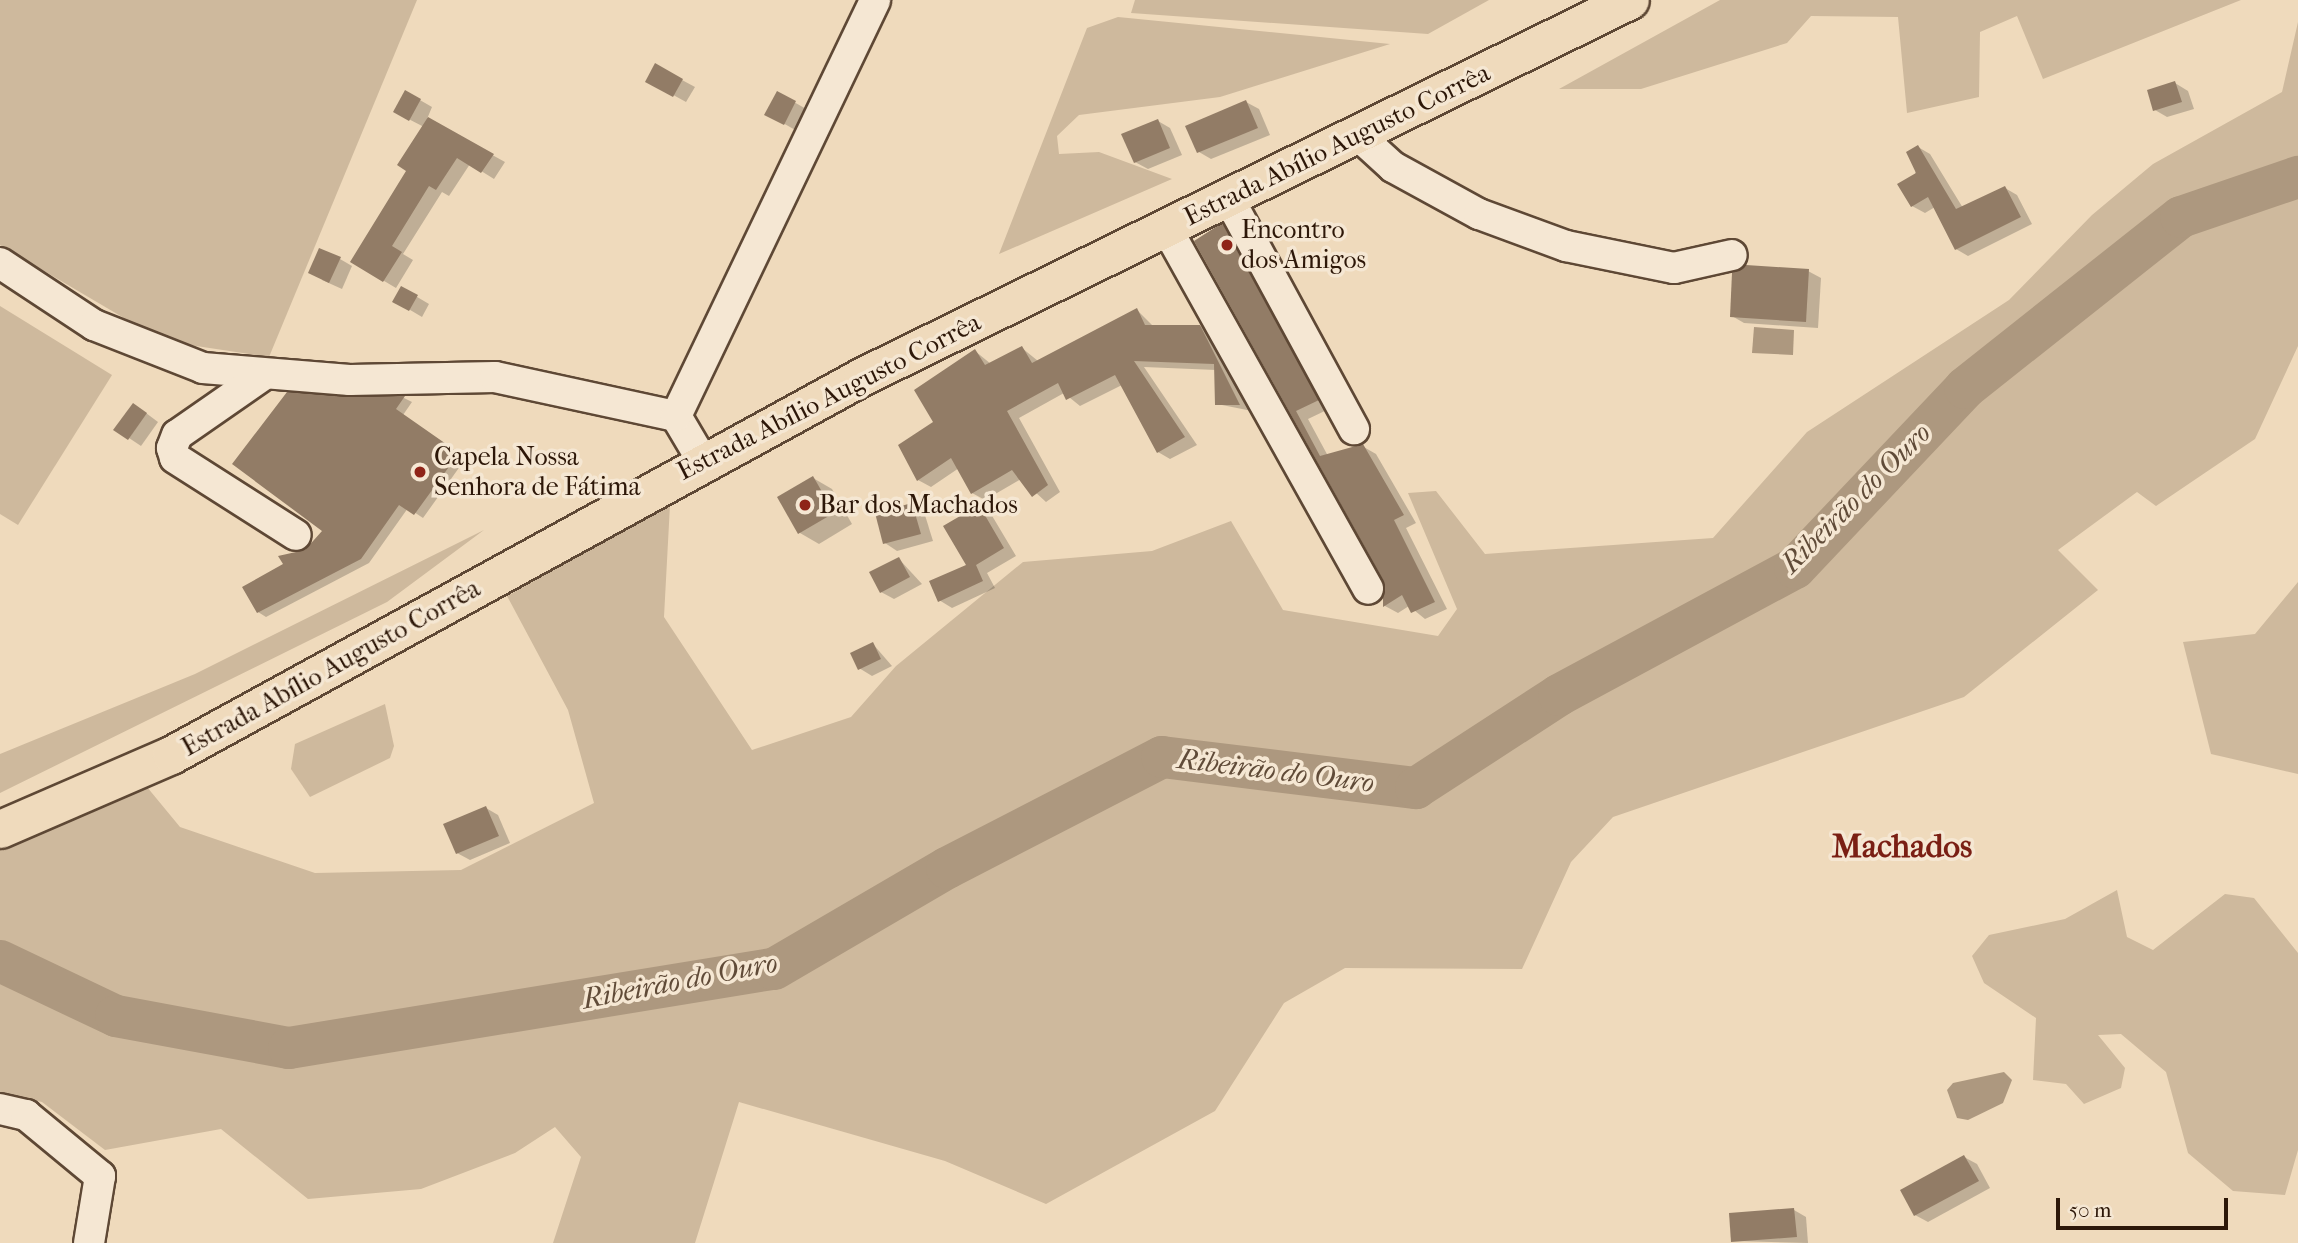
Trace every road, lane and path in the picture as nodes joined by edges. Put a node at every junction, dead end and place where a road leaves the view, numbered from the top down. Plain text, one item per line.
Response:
1 (875, 0) edge
2 (1630, 0) edge
3 (1359, 136) junction
4 (1229, 199) junction
5 (1167, 229) junction
6 (1732, 255) dead end
7 (0, 263) edge
8 (262, 376) junction
9 (676, 416) junction
10 (1354, 429) dead end
11 (702, 460) junction
12 (296, 535) dead end
13 (1368, 589) dead end
14 (0, 829) edge
15 (0, 1109) edge
16 (89, 1243) edge

1 - 9 street
2 - 3 main road, Estrada Abílio Augusto Corrêa
3 - 4 main road, Estrada Abílio Augusto Corrêa
3 - 6 street
4 - 5 main road, Estrada Abílio Augusto Corrêa
4 - 10 street
5 - 11 main road, Estrada Abílio Augusto Corrêa
5 - 13 street
7 - 8 street
8 - 9 street
8 - 12 street
9 - 11 street
11 - 14 main road, Estrada Abílio Augusto Corrêa
15 - 16 street

